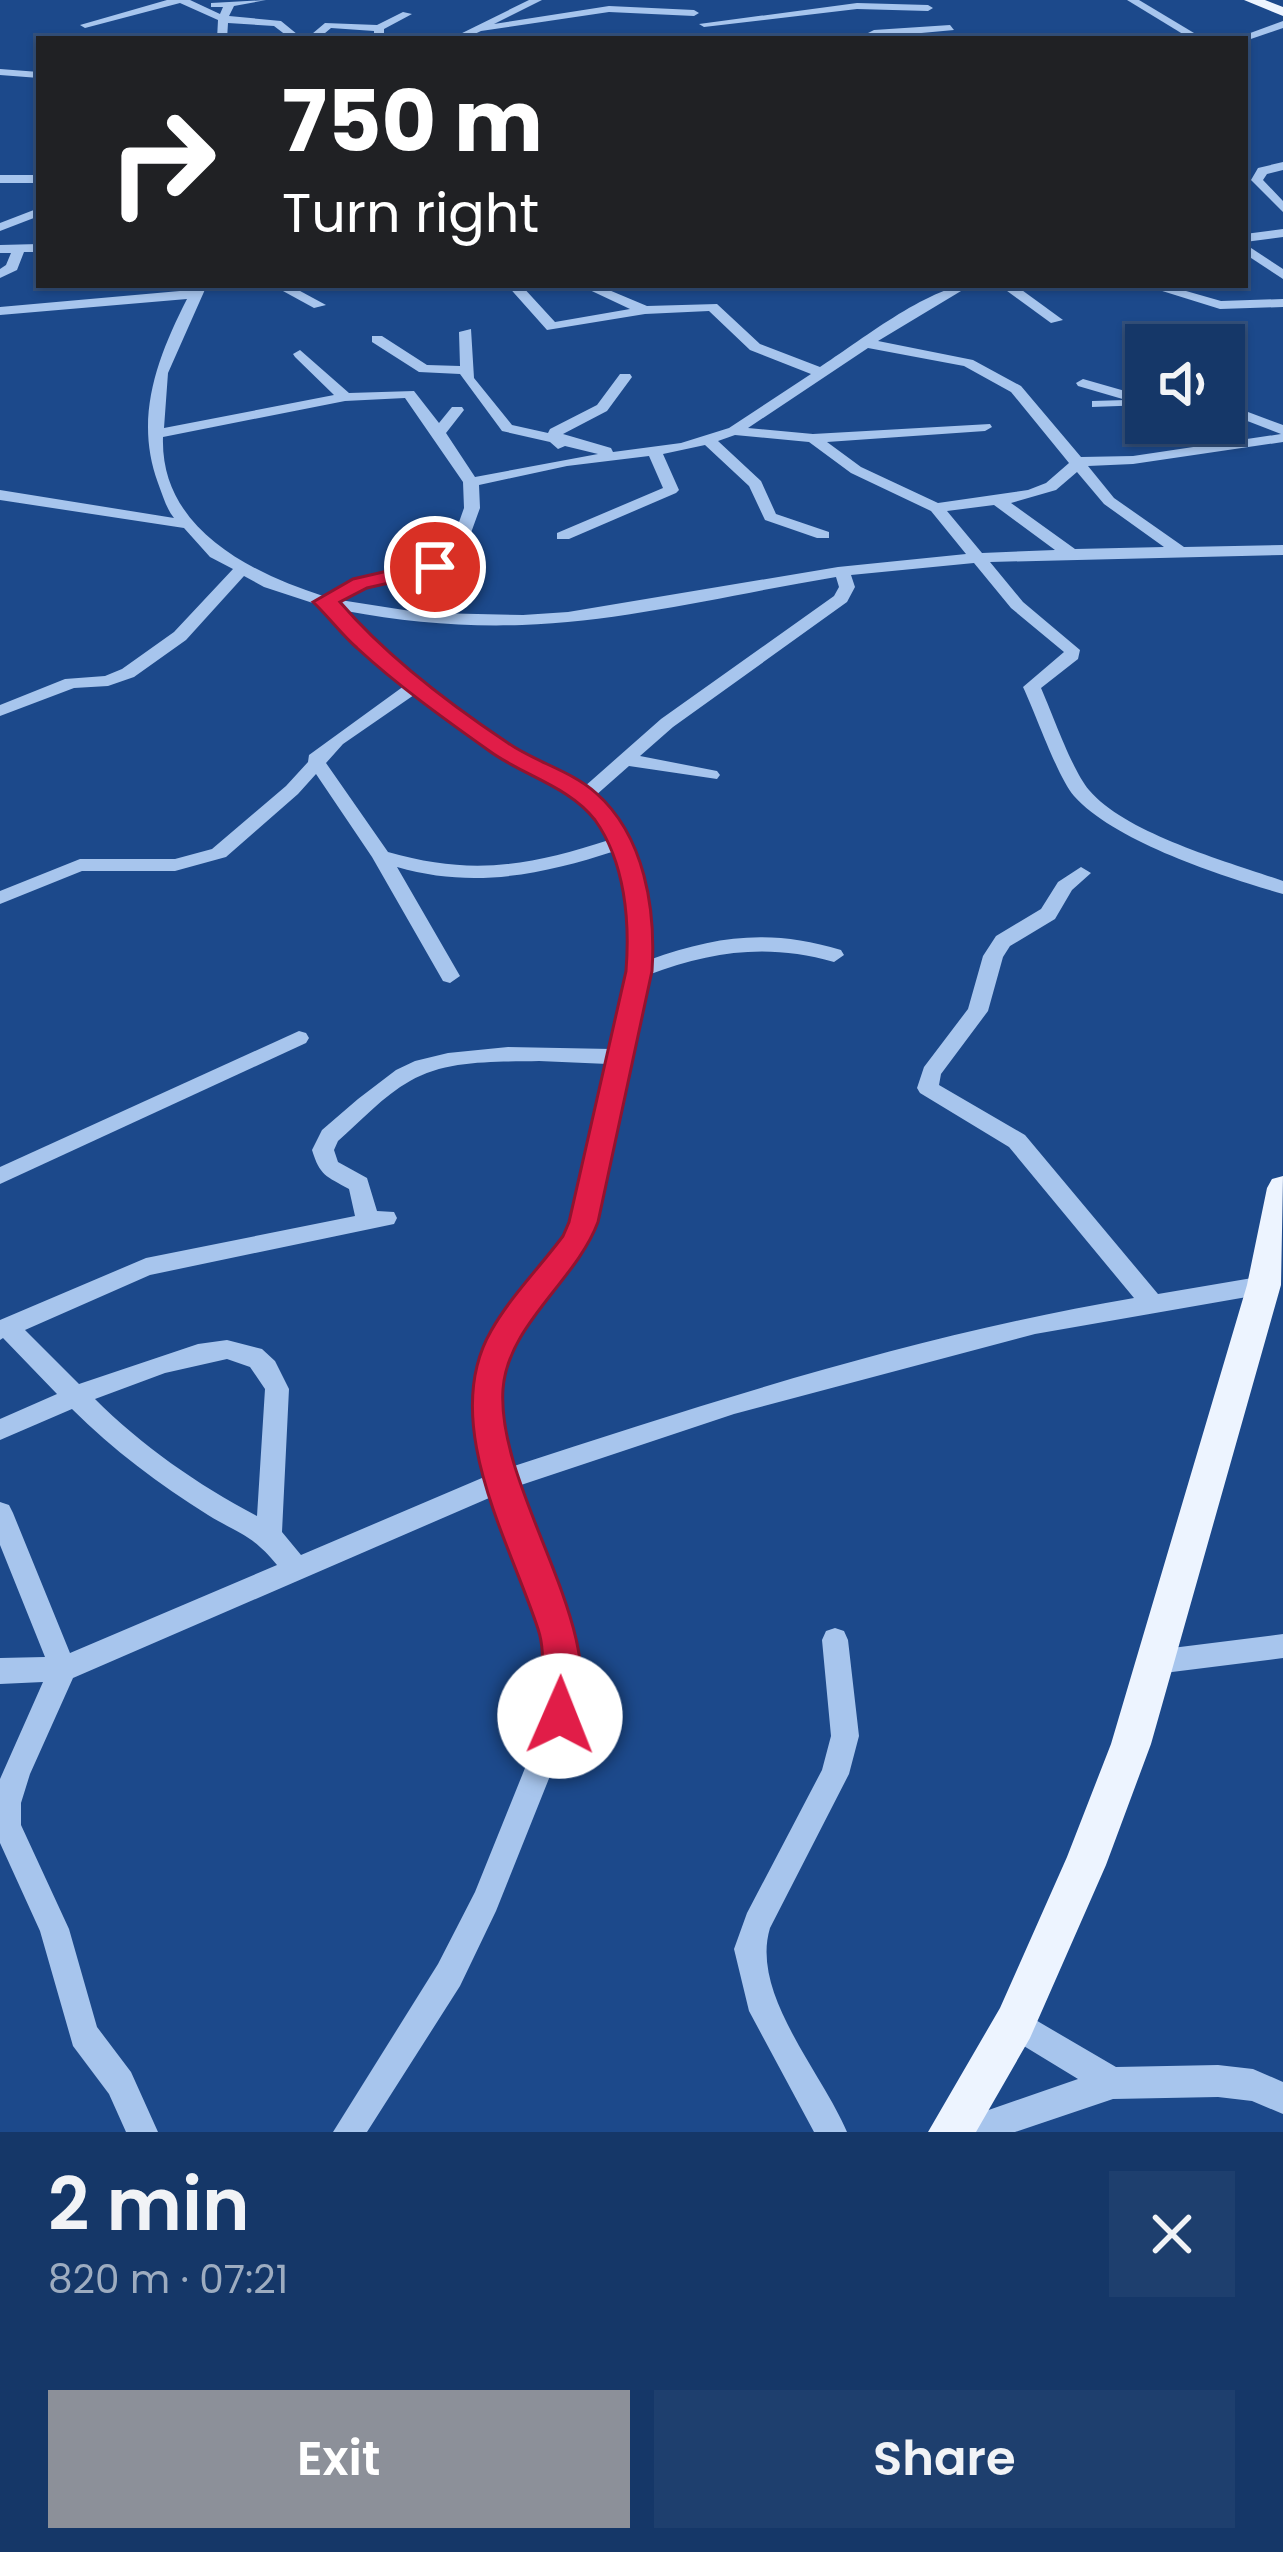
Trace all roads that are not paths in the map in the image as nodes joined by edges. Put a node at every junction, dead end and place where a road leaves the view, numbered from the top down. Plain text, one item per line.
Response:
1 (180, 0) edge
2 (261, 0) edge
3 (537, 0) edge
4 (683, 0) edge
5 (1132, 0) edge
6 (1251, 0) edge
7 (925, 4) edge
8 (196, 5) junction
9 (229, 5) junction
10 (1283, 12) edge
11 (694, 13) junction
12 (406, 14) dead end
13 (223, 19) junction
14 (256, 23) junction
15 (704, 24) junction
16 (1283, 24) edge
17 (950, 28) junction
18 (487, 31) edge
19 (379, 33) edge
20 (98, 36) edge
21 (221, 36) edge
22 (294, 36) edge
23 (314, 36) edge
24 (715, 36) edge
25 (869, 36) edge
26 (959, 36) edge
27 (1194, 36) edge
28 (1248, 36) edge
29 (0, 72) edge
30 (36, 76) edge
31 (1283, 166) edge
32 (36, 179) edge
33 (0, 182) edge
34 (1283, 208) edge
35 (36, 213) edge
36 (0, 227) edge
37 (1283, 232) edge
38 (1248, 238) edge
39 (36, 248) edge
40 (0, 249) edge
41 (19, 249) junction
42 (1248, 250) edge
43 (0, 274) edge
44 (1283, 274) edge
45 (285, 288) edge
46 (517, 288) edge
47 (593, 288) edge
48 (959, 288) edge
49 (1010, 288) edge
50 (1160, 288) edge
51 (198, 290) edge
52 (121, 293) edge
53 (1283, 302) edge
54 (319, 305) dead end
55 (0, 310) edge
56 (645, 310) junction
57 (1056, 320) dead end
58 (466, 332) dead end
59 (377, 339) dead end
60 (866, 343) junction
61 (300, 354) dead end
62 (464, 370) junction
63 (822, 373) junction
64 (625, 377) dead end
65 (1083, 383) dead end
66 (1125, 396) edge
67 (344, 397) junction
68 (1125, 403) edge
69 (1097, 404) dead end
70 (486, 406) junction
71 (423, 409) junction
72 (457, 410) junction
73 (1245, 415) edge
74 (985, 427) dead end
75 (734, 431) junction
76 (439, 433) junction
77 (157, 434) junction
78 (1283, 434) edge
79 (555, 438) junction
80 (813, 438) junction
81 (709, 441) junction
82 (654, 451) junction
83 (618, 454) junction
84 (567, 462) junction
85 (1078, 462) junction
86 (471, 482) junction
87 (994, 498) junction
88 (3, 499) edge
89 (936, 508) junction
90 (182, 524) junction
91 (823, 535) dead end
92 (563, 536) dead end
93 (1283, 550) edge
94 (1182, 553) junction
95 (1075, 557) junction
96 (982, 560) junction
97 (435, 567) junction
98 (241, 570) junction
99 (842, 572) junction
100 (328, 604) junction
101 (424, 619) junction
102 (417, 686) junction
103 (0, 710) edge
104 (315, 759) junction
105 (624, 759) junction
106 (711, 775) dead end
107 (585, 795) junction
108 (619, 843) junction
109 (381, 856) junction
110 (1081, 873) dead end
111 (1283, 888) edge
112 (0, 898) edge
113 (834, 955) dead end
114 (639, 971) junction
115 (449, 976) dead end
116 (299, 1038) dead end
117 (618, 1057) junction
118 (0, 1176) edge
119 (1283, 1188) edge
120 (1264, 1285) junction
121 (1150, 1301) junction
122 (4, 1329) edge
123 (73, 1397) junction
124 (0, 1430) edge
125 (502, 1481) junction
126 (0, 1513) edge
127 (269, 1534) junction
128 (296, 1570) junction
129 (835, 1640) dead end
130 (1283, 1646) edge
131 (1156, 1662) junction
132 (63, 1669) junction
133 (0, 1671) edge
134 (1015, 2023) junction
135 (1113, 2083) junction
136 (1283, 2098) edge
137 (142, 2132) edge
138 (349, 2132) edge
139 (831, 2132) edge
140 (951, 2132) edge
141 (968, 2132) edge

1 - 8 street
1 - 20 street
2 - 9 street
3 - 18 street
4 - 11 street
5 - 27 street
6 - 10 main road
7 - 15 street
7 - 17 street
8 - 9 street
8 - 13 street
9 - 13 street
11 - 15 street
11 - 18 street
12 - 19 street
13 - 14 street
13 - 21 street
14 - 21 street
14 - 22 street
15 - 24 street
16 - 28 street
17 - 25 street
17 - 26 street
19 - 23 street
29 - 30 street
31 - 34 street
32 - 33 street
35 - 36 street
37 - 38 street
39 - 41 street
40 - 41 street
41 - 43 street
42 - 44 street
45 - 54 street
46 - 56 street
47 - 56 street
48 - 60 street
49 - 57 street
50 - 53 street
51 - 52 street
51 - 77 street
52 - 55 street
56 - 63 street
58 - 62 street
59 - 62 street
60 - 63 street
60 - 85 street
61 - 67 street
62 - 70 street
63 - 75 street
64 - 79 street
65 - 66 street
67 - 71 street
67 - 77 street
68 - 69 street
70 - 72 street
70 - 79 street
71 - 72 street
71 - 76 street
72 - 76 street
73 - 78 street
74 - 80 street
75 - 80 street
75 - 81 street
76 - 86 street
77 - 90 street
78 - 85 street
79 - 83 street
79 - 84 street
80 - 89 street
81 - 82 street
81 - 91 street
82 - 83 street
82 - 92 street
83 - 84 street
84 - 86 street
85 - 87 street
85 - 94 street
86 - 97 street
87 - 89 street
87 - 95 street
88 - 90 street
89 - 96 street
90 - 98 street
93 - 94 street
94 - 95 street
95 - 96 street
96 - 99 street
96 - 111 street
97 - 100 street
97 - 101 street
98 - 100 street
98 - 103 street
99 - 101 street
99 - 105 street
100 - 101 street
100 - 102 street
102 - 104 street
102 - 107 street
104 - 109 street
104 - 112 street
105 - 106 street
105 - 107 street
107 - 108 street
108 - 109 street
108 - 114 street
109 - 115 street
110 - 121 street
113 - 114 street
114 - 117 street
116 - 118 street
117 - 122 street
117 - 125 street
119 - 120 main road
120 - 121 street
120 - 131 main road
121 - 125 street
122 - 123 street
123 - 124 street
123 - 127 street
123 - 127 street
125 - 128 street
125 - 138 street
126 - 132 street
127 - 128 street
128 - 132 street
129 - 139 street
130 - 131 street
131 - 134 main road
132 - 133 street
132 - 137 street
134 - 135 street
134 - 140 main road
135 - 136 street
135 - 141 street

